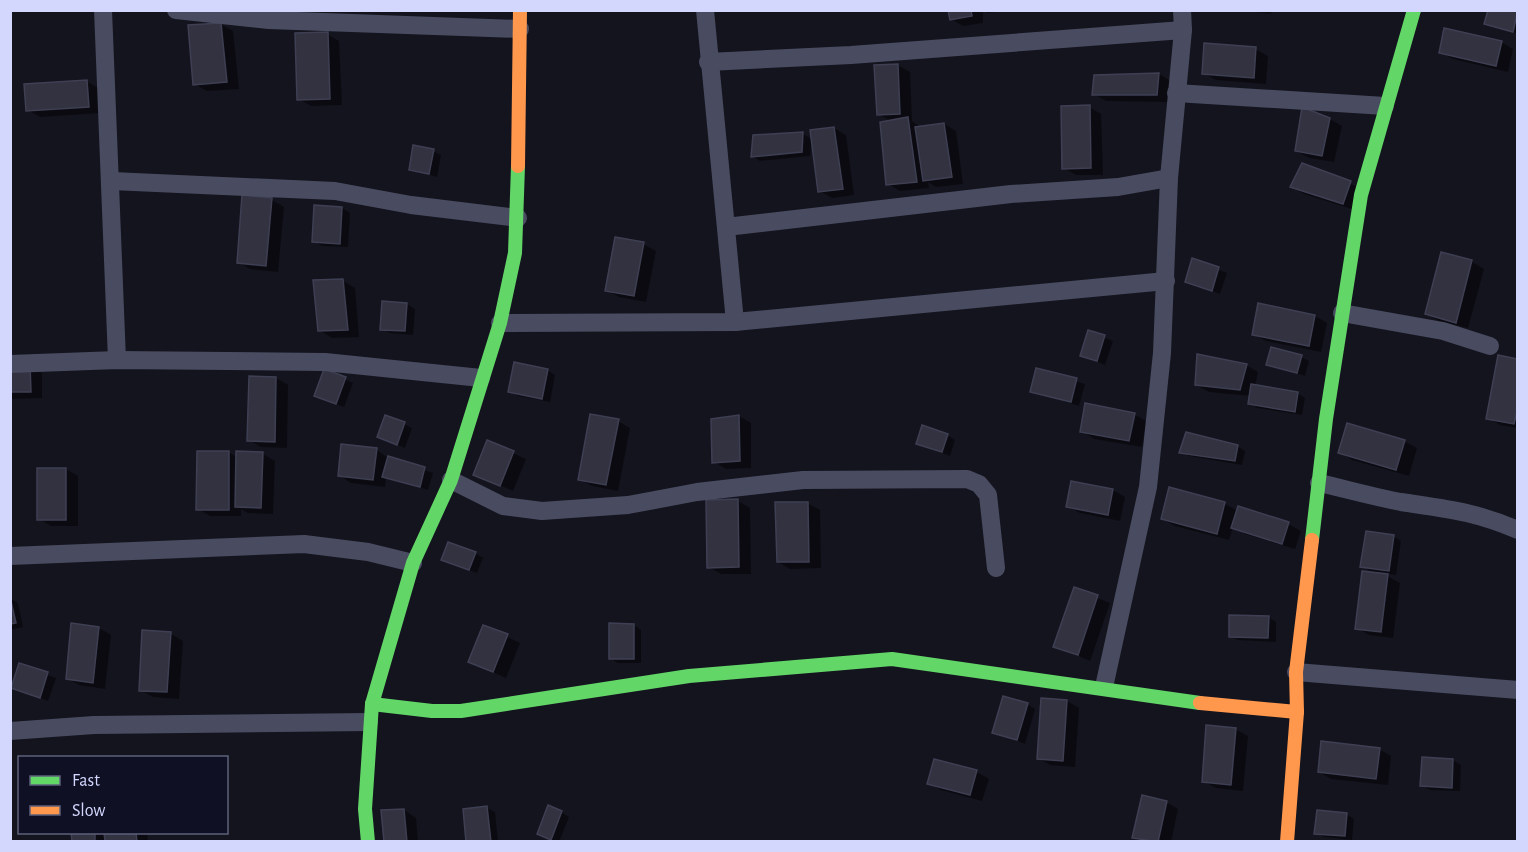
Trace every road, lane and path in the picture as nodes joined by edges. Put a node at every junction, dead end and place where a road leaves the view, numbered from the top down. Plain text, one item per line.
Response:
1 (103, 10) edge
2 (176, 10) edge
3 (705, 10) edge
4 (1182, 10) edge
5 (1414, 10) edge
6 (520, 20) edge
7 (1183, 30) junction
8 (708, 62) junction
9 (1176, 93) junction
10 (1385, 106) junction
11 (1169, 178) junction
12 (112, 181) junction
13 (518, 218) junction
14 (726, 227) junction
15 (1166, 281) junction
16 (1342, 313) junction
17 (735, 322) junction
18 (500, 323) junction
19 (1490, 346) dead end
20 (117, 360) junction
21 (10, 364) edge
22 (481, 378) junction
23 (451, 480) junction
24 (1319, 483) junction
25 (1518, 530) edge
26 (10, 556) edge
27 (413, 563) junction
28 (996, 568) dead end
29 (1296, 672) junction
30 (1104, 687) junction
31 (1518, 690) edge
32 (1297, 712) junction
33 (370, 713) junction
34 (10, 731) edge
35 (368, 842) edge
36 (1287, 842) edge

1 - 12 street
2 - 6 street
3 - 8 street
4 - 7 street
5 - 10 street
6 - 13 street
7 - 8 street
7 - 9 street
8 - 14 street
9 - 10 street
9 - 11 street
10 - 16 street
11 - 14 street
11 - 15 street
12 - 13 street
12 - 20 street
13 - 18 street
14 - 17 street
15 - 17 street
15 - 30 street
16 - 19 street
16 - 24 street
17 - 18 street
18 - 22 street
20 - 21 street
20 - 22 street
22 - 23 street
23 - 27 street
23 - 28 street
24 - 25 street
24 - 29 street
26 - 27 street
27 - 33 street
29 - 31 street
29 - 32 street
30 - 32 street
30 - 33 street
32 - 36 street
33 - 34 street
33 - 35 street

